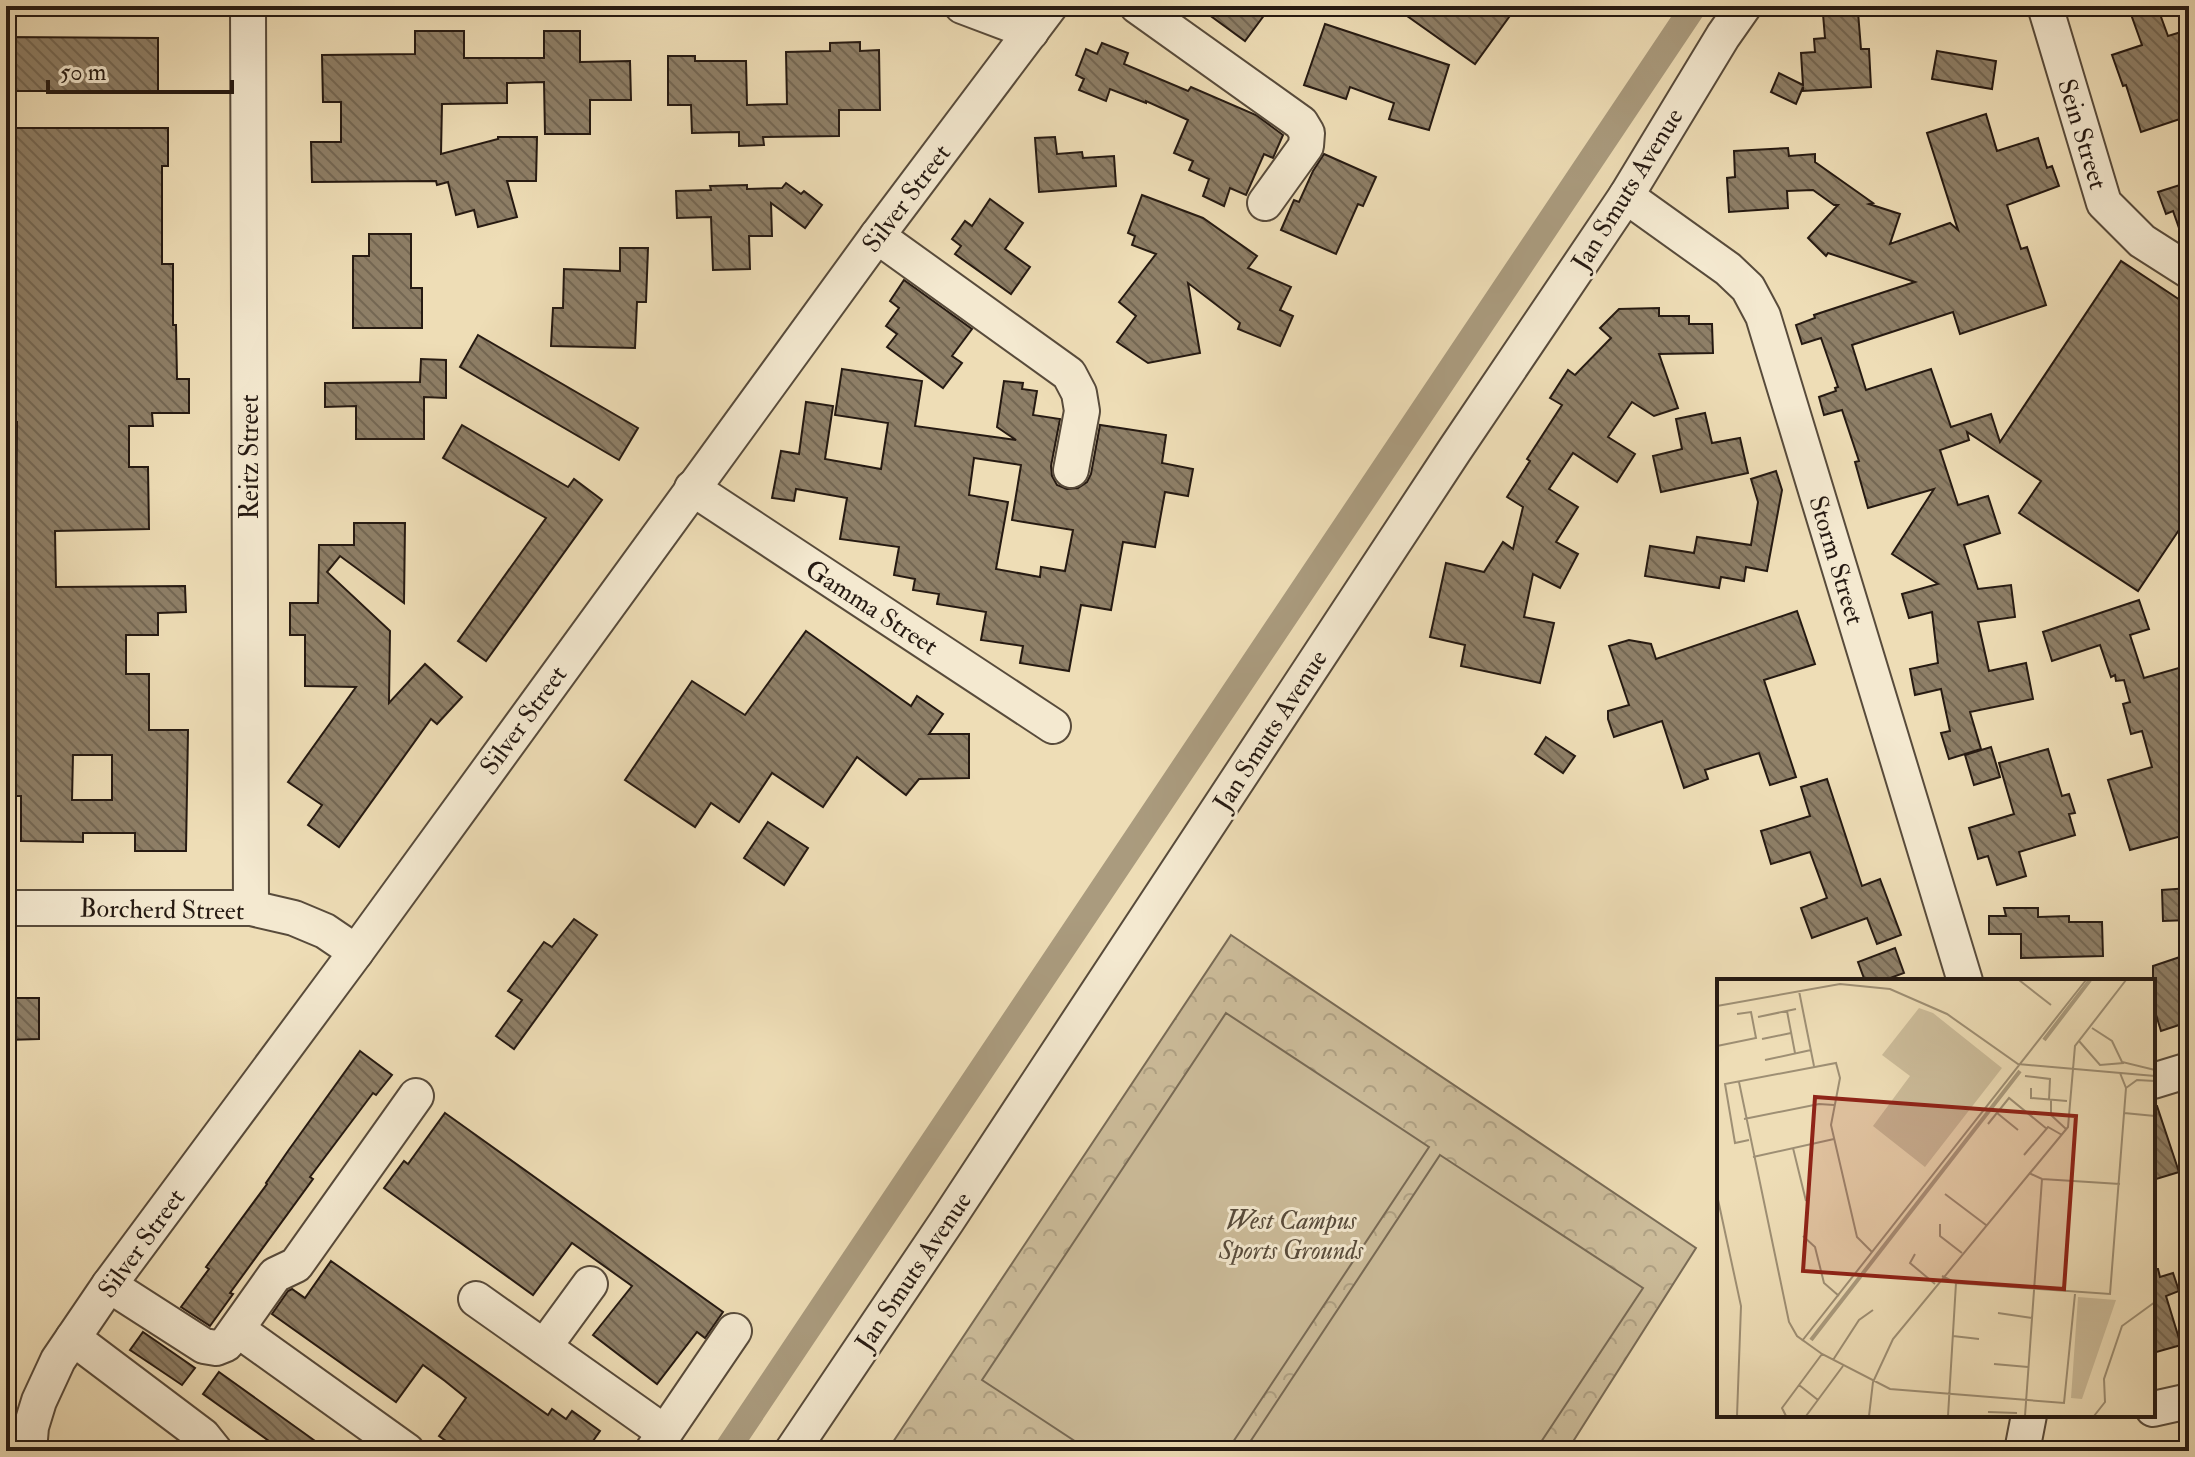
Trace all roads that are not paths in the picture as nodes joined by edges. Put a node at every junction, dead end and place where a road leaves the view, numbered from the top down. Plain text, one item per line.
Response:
1 (248, 6) edge
2 (962, 6) edge
3 (1137, 6) edge
4 (1744, 6) edge
5 (2045, 6) edge
6 (1040, 19) edge
7 (1626, 196) junction
8 (1265, 203) dead end
9 (877, 236) junction
10 (2189, 271) edge
11 (1071, 470) dead end
12 (692, 488) junction
13 (1053, 726) dead end
14 (6, 908) edge
15 (251, 908) junction
16 (356, 952) junction
17 (1964, 979) edge
18 (2189, 1070) edge
19 (2155, 1080) edge
20 (416, 1096) dead end
21 (590, 1284) dead end
22 (109, 1285) junction
23 (476, 1299) dead end
24 (238, 1330) junction
25 (734, 1331) dead end
26 (73, 1338) junction
27 (544, 1347) junction
28 (2189, 1401) edge
29 (2155, 1409) edge
30 (2029, 1417) edge
31 (658, 1442) edge
32 (29, 1451) edge
33 (215, 1451) edge
34 (407, 1451) edge
35 (792, 1451) edge
36 (2022, 1451) edge

1 - 15 street, Reitz Street
2 - 6 street
3 - 8 street
4 - 7 street, Jan Smuts Avenue
5 - 10 street, Sein Street
6 - 9 street, Silver Street
7 - 17 street, Storm Street
7 - 35 street, Jan Smuts Avenue
9 - 11 street
9 - 12 street, Silver Street
12 - 13 street, Gamma Street
12 - 16 street, Silver Street
14 - 15 street, Borcherd Street
15 - 16 street, Borcherd Street
16 - 22 street, Silver Street
18 - 19 street
20 - 24 street
21 - 27 street
22 - 24 street
22 - 26 street, Silver Street
23 - 27 street
24 - 34 street
25 - 31 street
26 - 32 street, Silver Street
26 - 33 street
27 - 31 street
28 - 29 street
30 - 36 street

